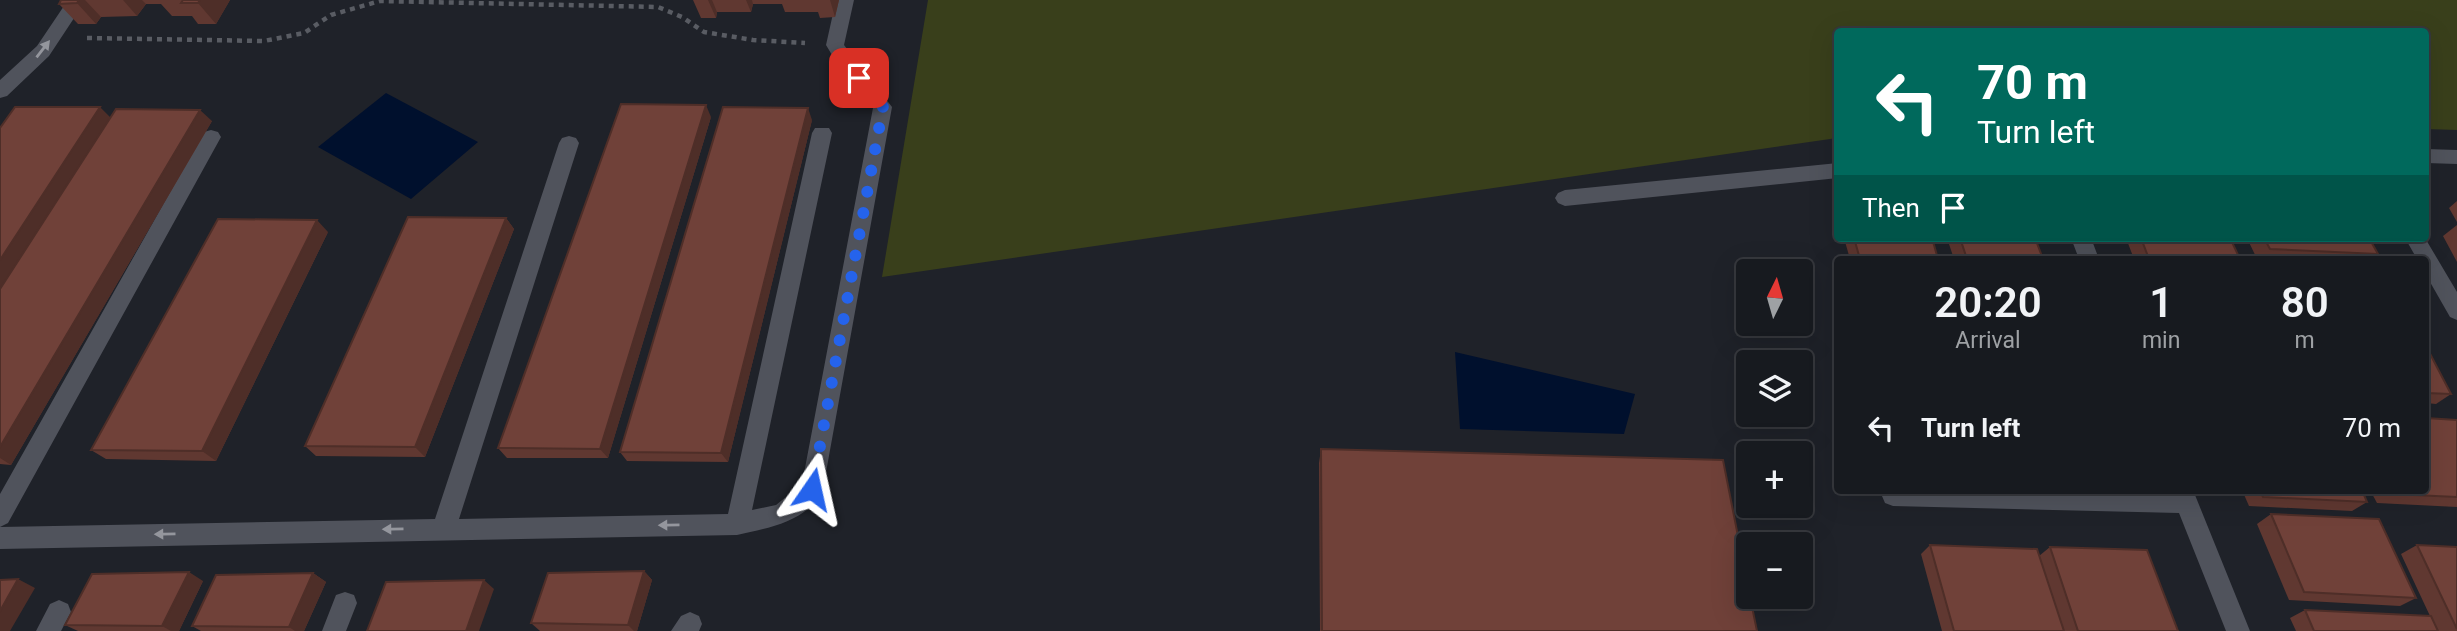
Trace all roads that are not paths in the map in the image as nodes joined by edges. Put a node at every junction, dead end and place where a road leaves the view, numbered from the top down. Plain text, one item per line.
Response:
1 (77, 0) edge
2 (845, 0) edge
3 (0, 91) edge
4 (822, 133) dead end
5 (211, 137) dead end
6 (569, 143) dead end
7 (2429, 156) edge
8 (2457, 157) edge
9 (1834, 170) edge
10 (1565, 198) dead end
11 (2429, 261) edge
12 (2457, 311) edge
13 (1893, 496) dead end
14 (2184, 496) edge
15 (0, 516) edge
16 (737, 524) junction
17 (444, 528) junction
18 (0, 538) edge
19 (345, 603) dead end
20 (334, 631) edge
21 (2238, 631) edge

3 -> 1 street
2 - 16 street
4 - 16 street
5 - 15 street
6 - 17 street
7 - 8 street
9 - 10 street
11 - 12 street
13 - 14 street
14 - 21 street
16 -> 17 street
17 -> 18 street
19 - 20 street

